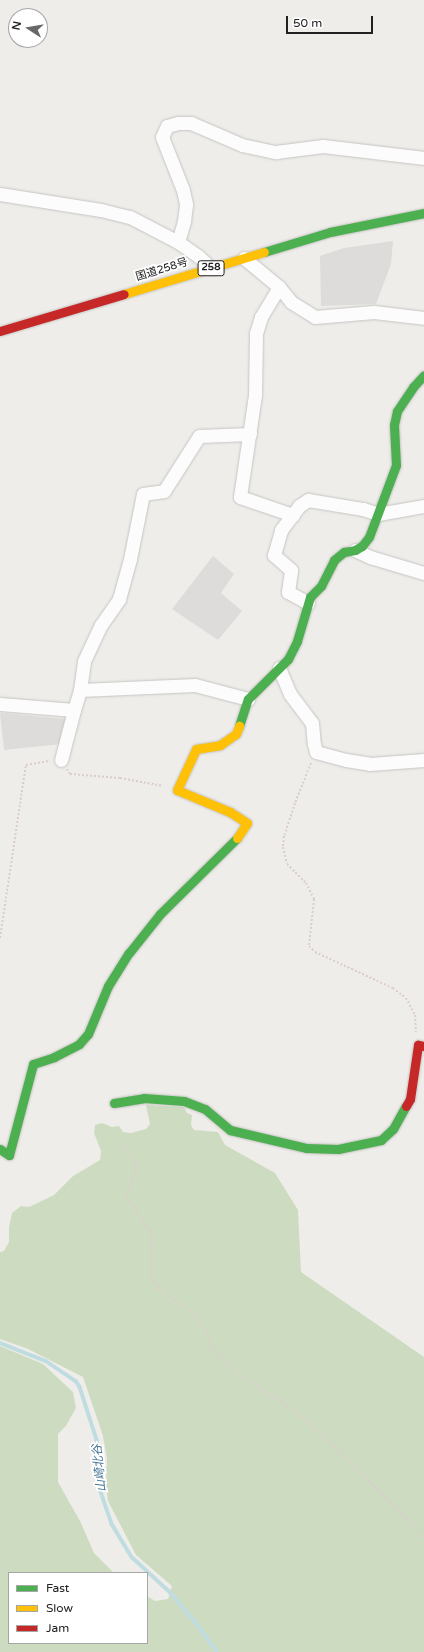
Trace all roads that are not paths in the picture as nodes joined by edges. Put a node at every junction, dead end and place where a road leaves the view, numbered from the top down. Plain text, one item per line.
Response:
1 (424, 158) edge
2 (0, 194) edge
3 (424, 213) edge
4 (178, 242) junction
5 (244, 258) junction
6 (211, 268) junction
7 (278, 287) junction
8 (424, 318) edge
9 (0, 331) edge
10 (424, 375) edge
11 (250, 434) junction
12 (424, 506) edge
13 (293, 514) junction
14 (378, 514) junction
15 (355, 550) junction
16 (424, 573) edge
17 (308, 603) junction
18 (279, 668) junction
19 (80, 690) junction
20 (248, 698) junction
21 (0, 704) edge
22 (74, 710) junction
23 (61, 760) road end
24 (424, 760) edge
25 (421, 1046) edge
26 (114, 1103) dead end
27 (0, 1149) edge

1 - 4 street
2 - 4 street
3 - 5 main road, 国道258号 / 258
4 - 6 street
5 - 6 main road, 国道258号 / 258
5 - 7 street
6 - 9 main road, 国道258号 / 258
7 - 8 street
7 - 11 street
10 - 14 main road
11 - 13 street
11 - 19 street
12 - 14 street
13 - 14 street
13 - 17 street
14 - 15 main road
15 - 16 street
15 - 17 main road
17 - 18 main road
18 - 20 main road
18 - 24 street
19 - 20 street
19 - 22 street
20 - 27 main road
21 - 22 street
22 - 23 street
25 - 26 main road

